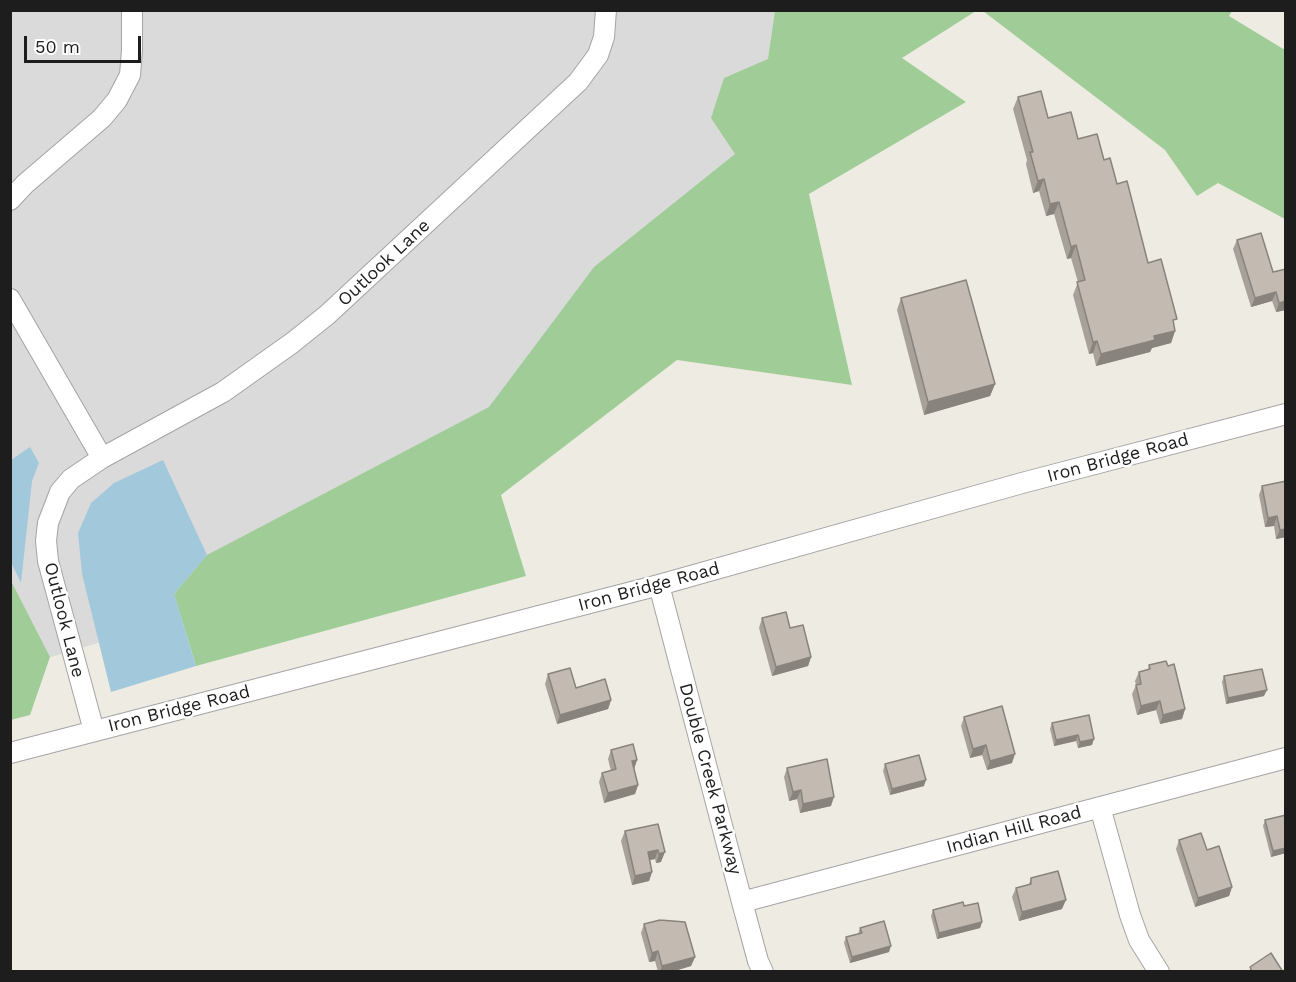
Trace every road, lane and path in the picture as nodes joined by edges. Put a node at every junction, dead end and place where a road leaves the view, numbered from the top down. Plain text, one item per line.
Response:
1 (132, 10) edge
2 (606, 10) edge
3 (10, 200) edge
4 (10, 299) edge
5 (1286, 414) edge
6 (102, 458) junction
7 (659, 585) junction
8 (94, 731) junction
9 (10, 753) edge
10 (1286, 758) edge
11 (1100, 807) junction
12 (742, 902) junction
13 (763, 972) edge
14 (1159, 972) edge

1 - 3 street
2 - 6 street, Outlook Lane
4 - 6 street
5 - 7 street, Iron Bridge Road
6 - 8 street, Outlook Lane
7 - 8 street, Iron Bridge Road
7 - 12 street, Double Creek Parkway
8 - 9 street, Iron Bridge Road
10 - 11 street, Indian Hill Road
11 - 12 street, Indian Hill Road
11 - 14 street
12 - 13 street, Double Creek Parkway

